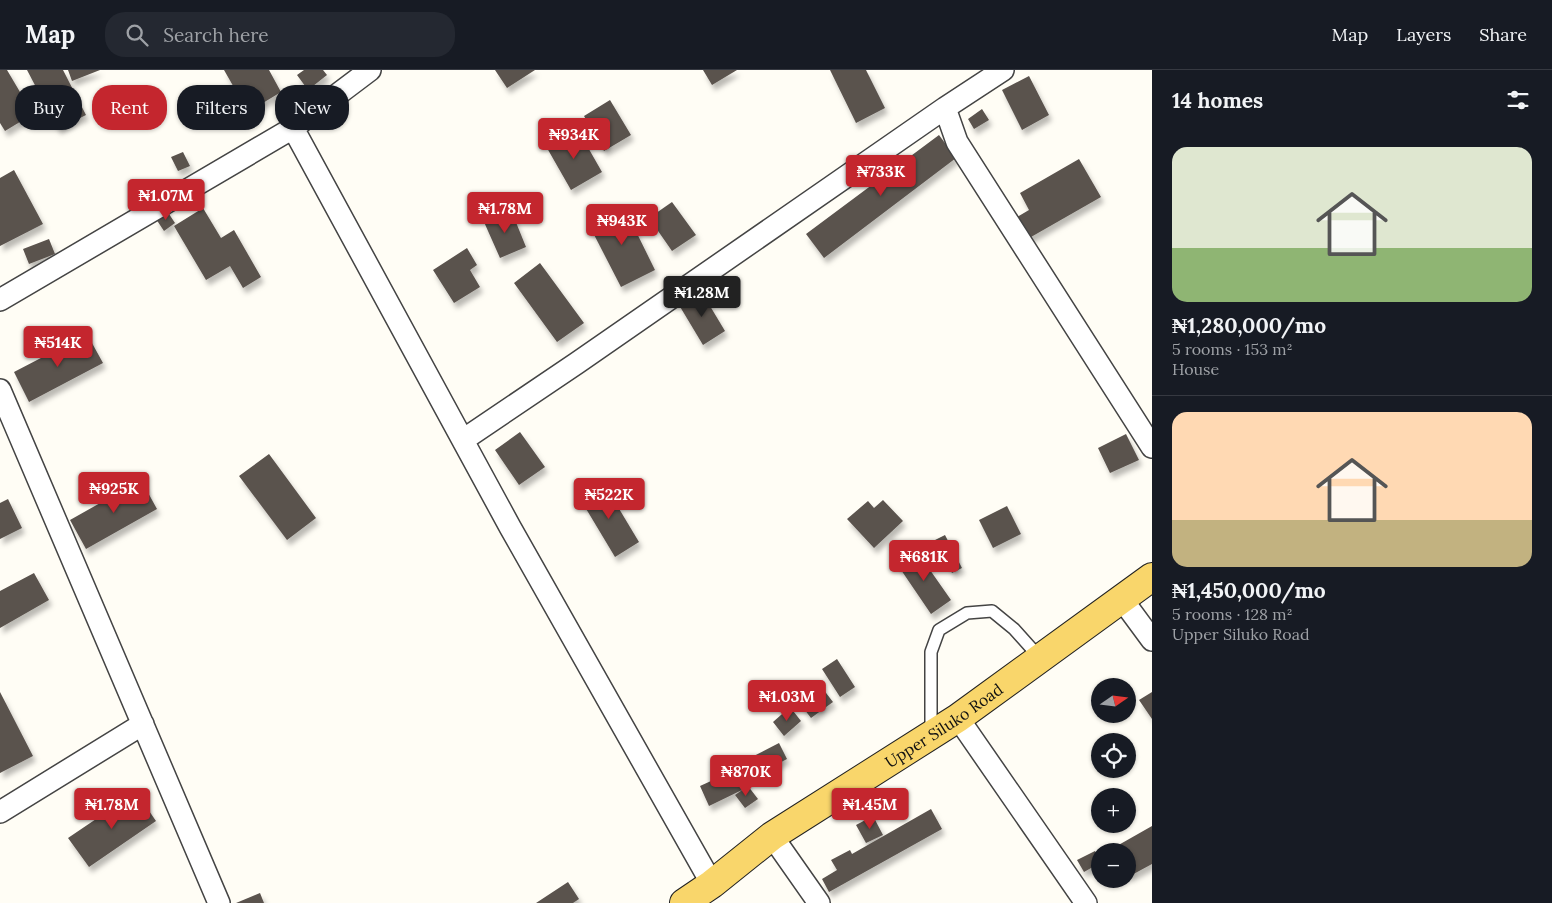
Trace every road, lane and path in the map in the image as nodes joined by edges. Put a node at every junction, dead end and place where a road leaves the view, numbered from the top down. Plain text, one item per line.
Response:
1 (370, 70) edge
2 (1003, 70) edge
3 (349, 86) edge
4 (945, 108) junction
5 (290, 130) edge
6 (294, 130) edge
7 (0, 300) edge
8 (0, 390) edge
9 (463, 440) junction
10 (1152, 447) edge
11 (1152, 576) edge
12 (1121, 598) junction
13 (1152, 640) edge
14 (1040, 658) junction
15 (958, 718) junction
16 (143, 724) junction
17 (932, 735) junction
18 (0, 812) edge
19 (772, 836) junction
20 (712, 884) junction
21 (219, 903) edge
22 (684, 903) edge
23 (819, 903) edge
24 (1086, 903) edge

1 - 3 street
2 - 4 street
4 - 9 street
4 - 10 street
5 - 7 street
6 - 9 street
8 - 16 street
9 - 20 street
11 - 12 main road, Upper Siluko Road
12 - 13 street
12 - 14 main road, Upper Siluko Road
14 - 15 main road, Upper Siluko Road
14 - 17 lane
15 - 17 main road, Upper Siluko Road
15 - 24 street
16 - 18 street
16 - 21 street
17 - 19 main road, Upper Siluko Road
19 - 20 main road, Upper Siluko Road
19 - 23 street
20 - 22 main road, Upper Siluko Road

